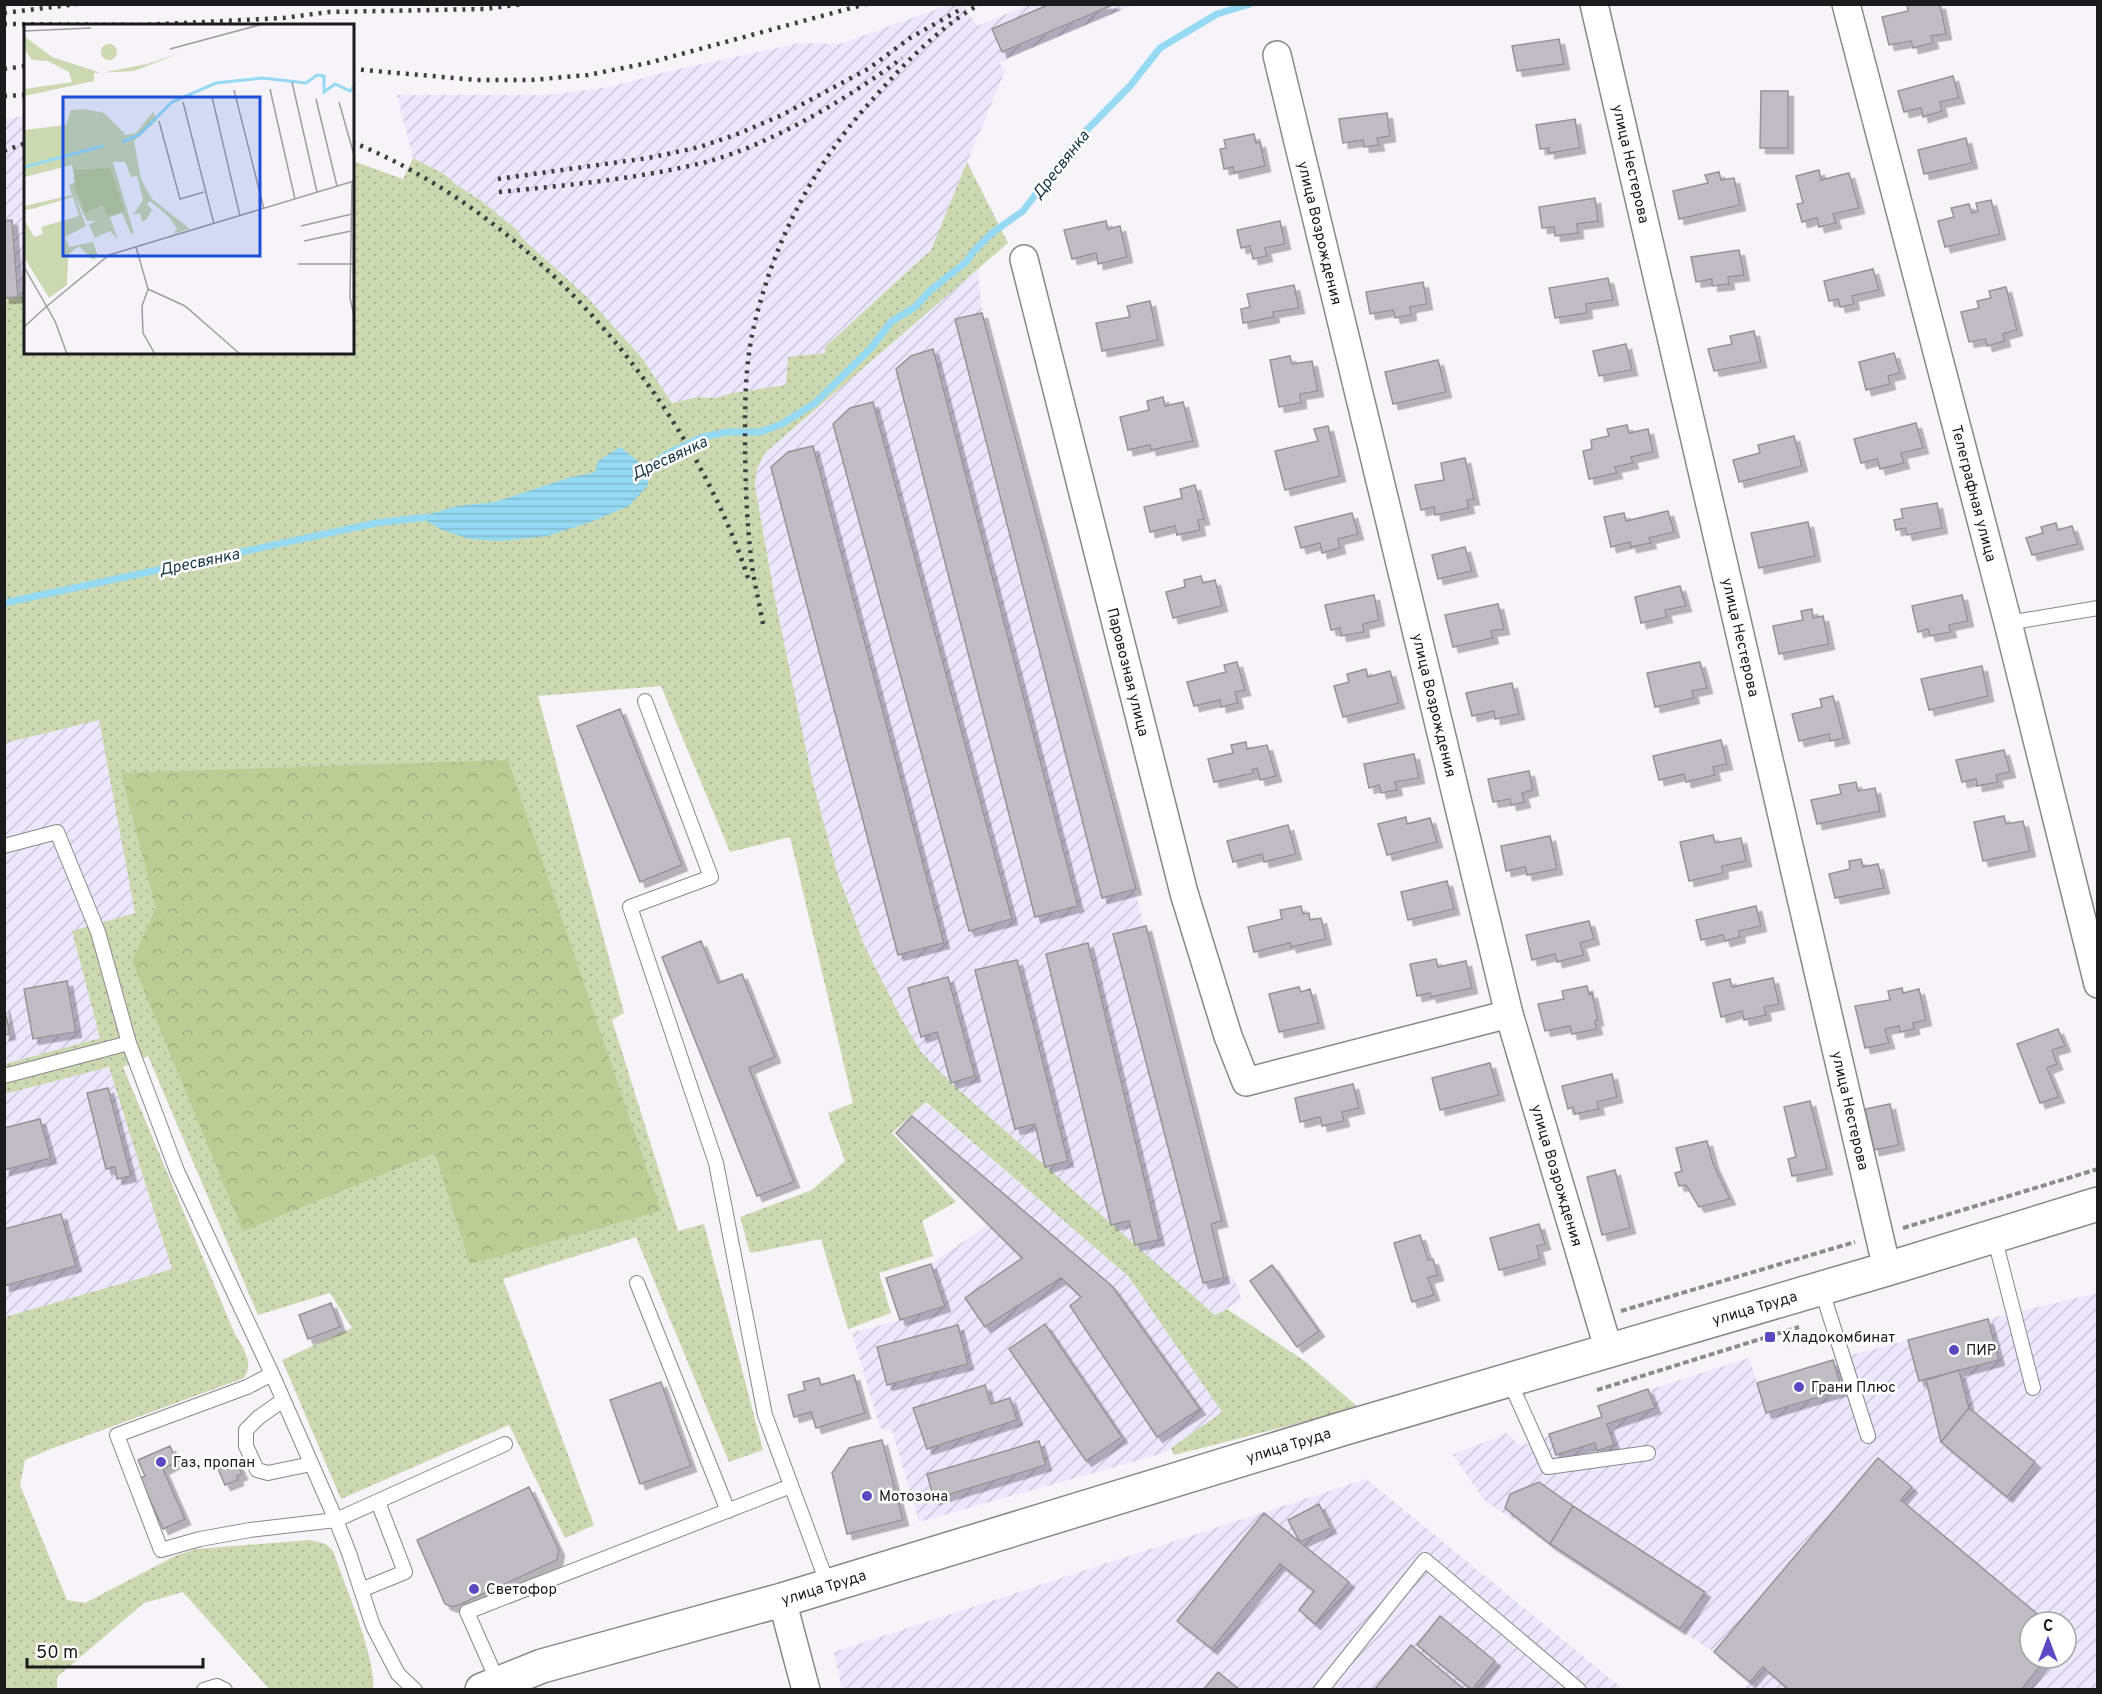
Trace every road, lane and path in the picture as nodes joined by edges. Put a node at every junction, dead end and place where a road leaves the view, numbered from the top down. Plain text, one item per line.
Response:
1 (1594, 4) edge
2 (1846, 4) edge
3 (1277, 56) dead end
4 (1024, 259) dead end
5 (2097, 608) edge
6 (2008, 623) junction
7 (645, 701) dead end
8 (4, 846) edge
9 (2097, 984) edge
10 (1509, 1014) junction
11 (129, 1043) junction
12 (4, 1076) edge
13 (2097, 1169) edge
14 (2097, 1204) edge
15 (1879, 1235) junction
16 (1994, 1236) junction
17 (1887, 1269) junction
18 (637, 1283) dead end
19 (1825, 1303) junction
20 (1599, 1318) junction
21 (1609, 1351) junction
22 (272, 1374) junction
23 (1509, 1380) junction
24 (2033, 1388) dead end
25 (1597, 1390) dead end
26 (282, 1401) junction
27 (1868, 1436) dead end
28 (505, 1444) dead end
29 (1648, 1454) dead end
30 (311, 1464) junction
31 (791, 1486) junction
32 (378, 1502) junction
33 (728, 1511) junction
34 (336, 1520) junction
35 (828, 1585) junction
36 (362, 1590) junction
37 (782, 1599) junction
38 (490, 1686) edge
39 (204, 1689) edge
40 (225, 1689) edge
41 (415, 1689) edge
42 (806, 1689) edge
43 (1321, 1689) edge
44 (1580, 1689) edge

1 - 15 street, улица Нестерова
2 - 6 street, Телеграфная улица
3 - 10 street, улица Возрождения
4 - 10 street, Паровозная улица
5 - 6 lane
6 - 9 street, Телеграфная улица
7 - 31 lane
8 - 11 lane
10 - 20 street, улица Возрождения
11 - 12 lane
11 - 22 lane
13 - 15 path
14 - 16 street, улица Труда
15 - 17 street, улица Нестерова
15 - 20 path
16 - 17 street, улица Труда
16 - 24 lane
17 - 19 street, улица Труда
18 - 33 lane
19 - 21 street, улица Труда
19 - 25 path
19 - 27 lane
20 - 21 street, улица Возрождения
21 - 23 street, улица Труда
22 - 26 lane
22 - 34 lane
23 - 29 lane
23 - 35 street, улица Труда
26 - 30 lane
26 - 30 lane
28 - 32 lane
30 - 34 lane
31 - 33 lane
31 - 35 lane
32 - 34 lane
32 - 36 lane
33 - 38 lane
34 - 36 lane
35 - 37 street, улица Труда
36 - 41 lane
37 - 38 street, улица Труда
37 - 42 street
39 - 40 lane
43 - 44 lane

